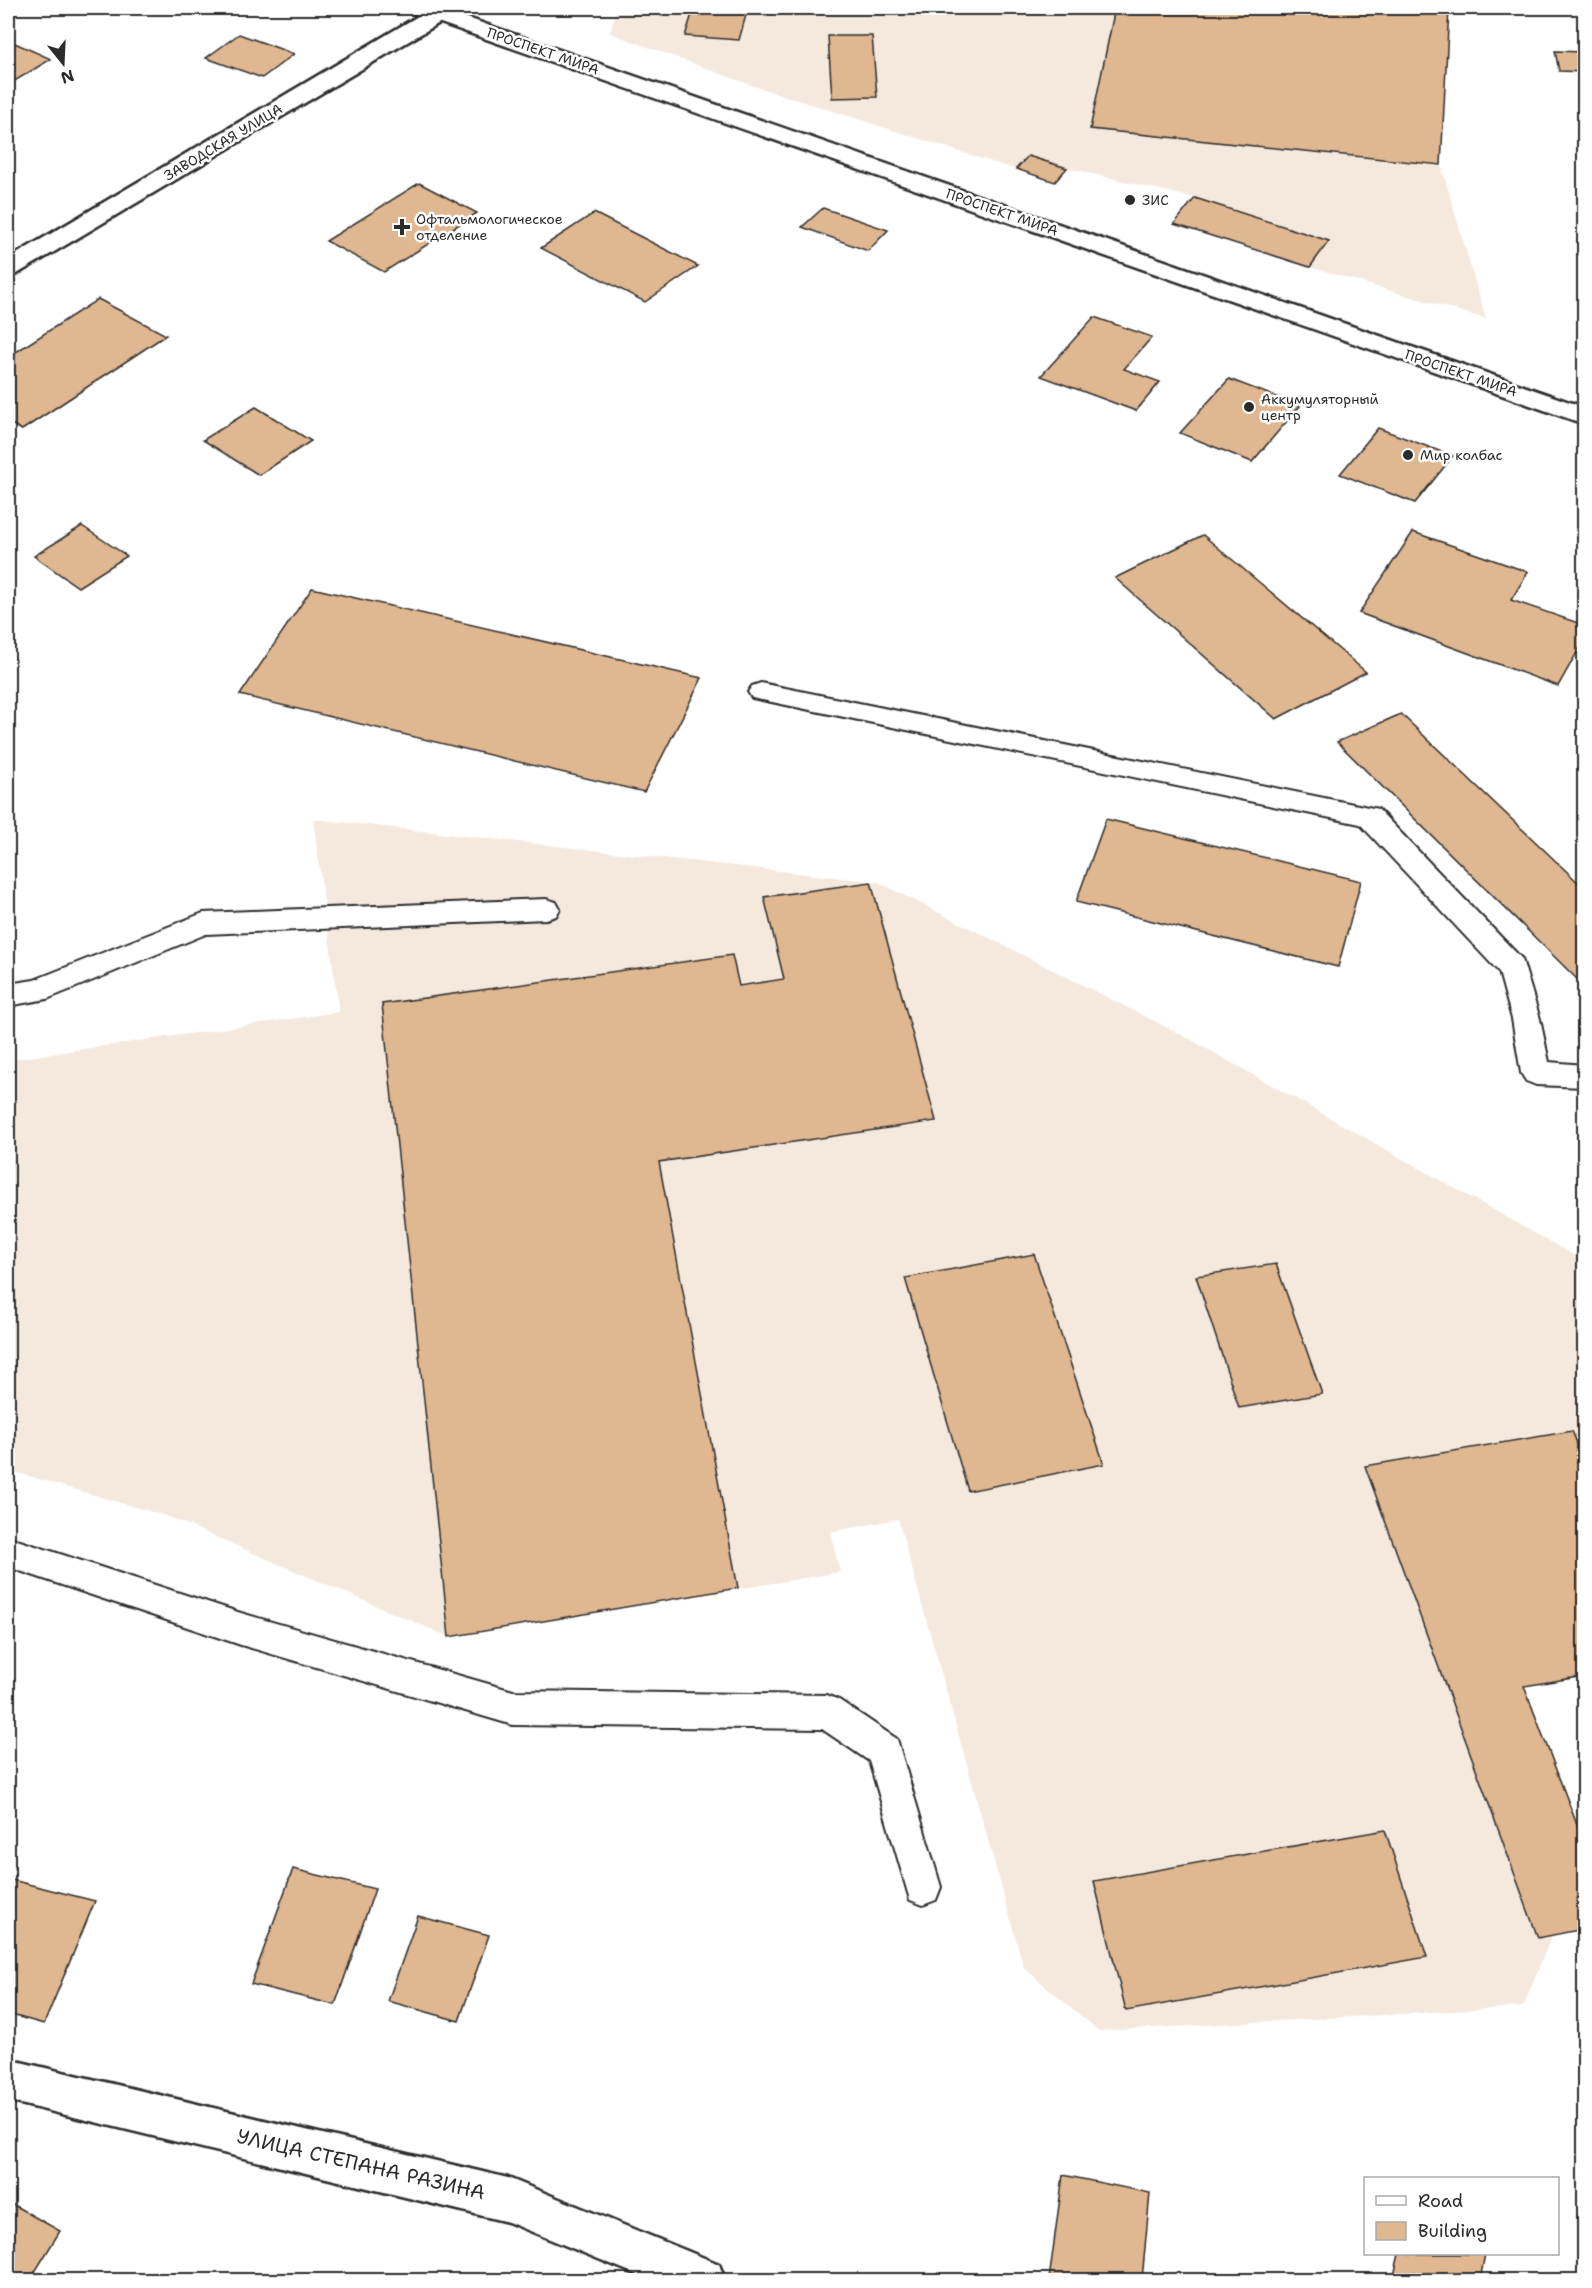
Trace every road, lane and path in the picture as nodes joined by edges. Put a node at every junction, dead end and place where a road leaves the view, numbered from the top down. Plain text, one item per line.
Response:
1 (429, 11) edge
2 (8, 269) edge
3 (1584, 416) edge
4 (761, 692) dead end
5 (546, 909) dead end
6 (8, 995) edge
7 (1584, 1076) edge
8 (8, 1552) edge
9 (923, 1887) dead end
10 (8, 2080) edge
11 (704, 2280) edge

1 - 2 main road, ЗАВОДСКАЯ УЛИЦА
1 - 3 main road, ПРОСПЕКТ МИРА
4 - 7 lane
5 - 6 lane
8 - 9 lane
10 - 11 main road, УЛИЦА СТЕПАНА РАЗИНА

